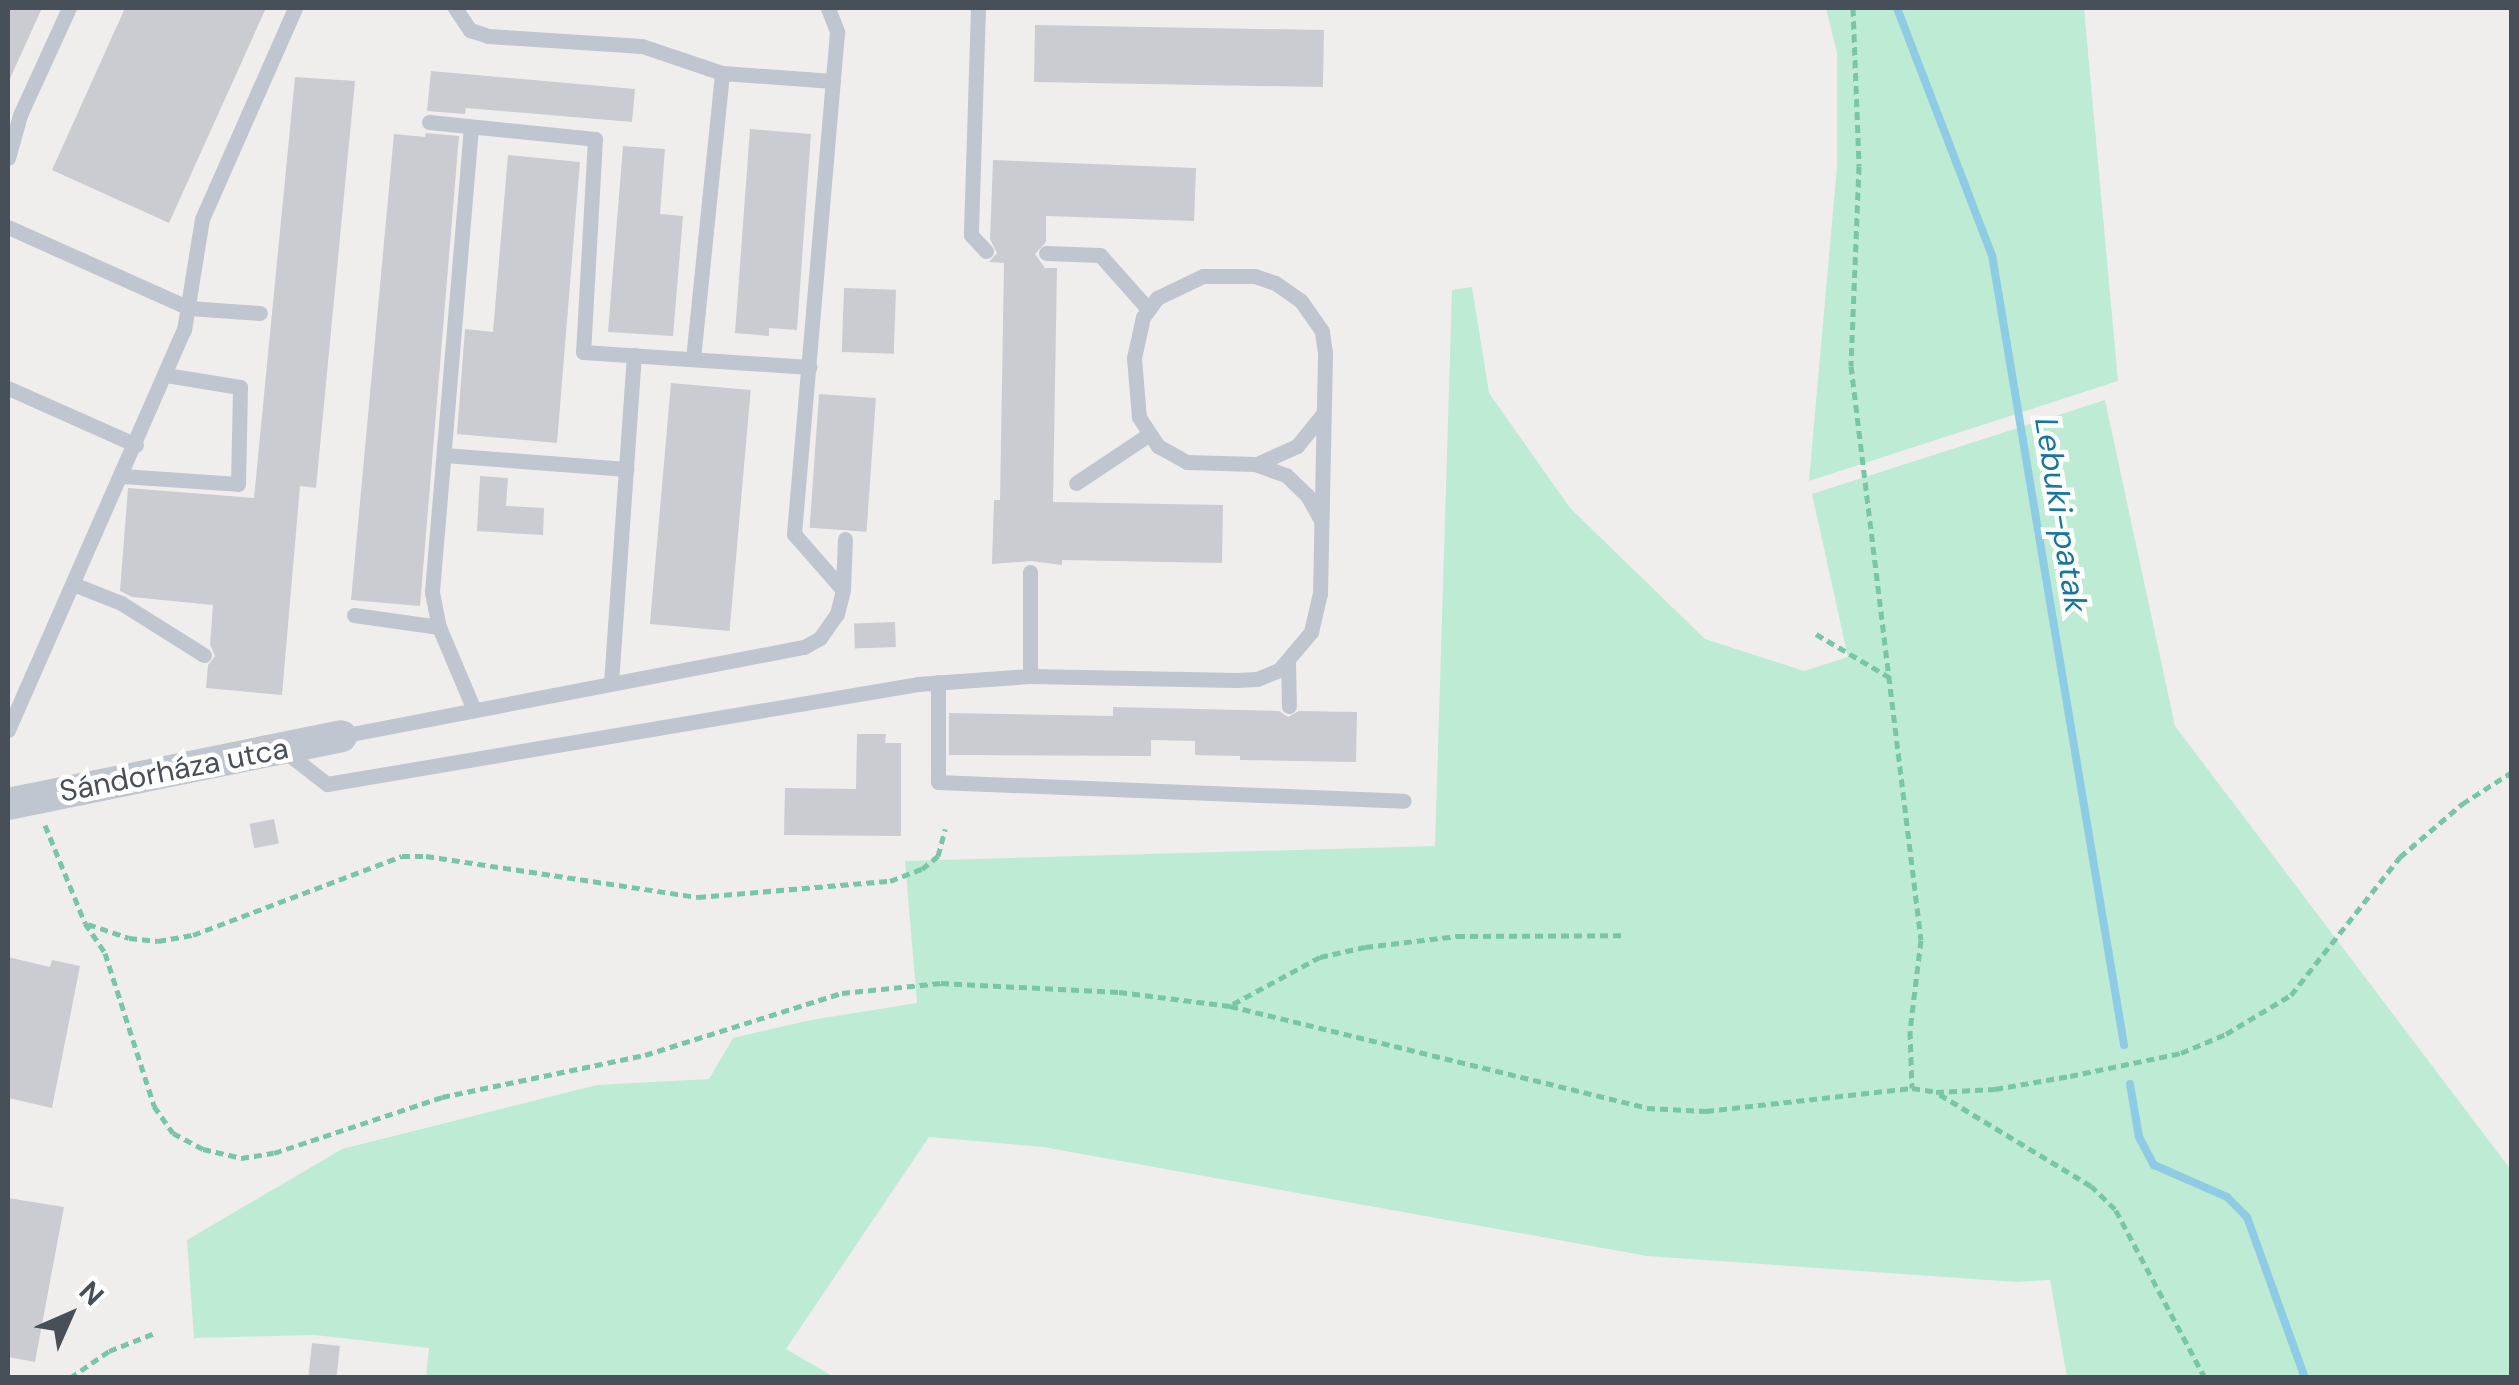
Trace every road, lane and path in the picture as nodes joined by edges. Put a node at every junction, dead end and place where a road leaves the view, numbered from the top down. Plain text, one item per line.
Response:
1 (69, 8) edge
2 (295, 8) edge
3 (455, 8) edge
4 (828, 8) edge
5 (978, 8) edge
6 (1853, 8) edge
7 (722, 73) junction
8 (833, 81) junction
9 (430, 122) dead end
10 (471, 127) junction
11 (8, 158) edge
12 (8, 227) edge
13 (986, 251) dead end
14 (1046, 253) dead end
15 (189, 308) junction
16 (1148, 309) junction
17 (260, 312) dead end
18 (634, 356) junction
19 (693, 359) junction
20 (810, 367) junction
21 (166, 375) junction
22 (8, 388) edge
23 (1324, 412) junction
24 (1148, 435) junction
25 (136, 445) junction
26 (444, 455) junction
27 (1256, 464) junction
28 (626, 469) junction
29 (122, 476) junction
30 (1076, 483) dead end
31 (1321, 520) junction
32 (845, 539) dead end
33 (1030, 572) dead end
34 (73, 584) junction
35 (843, 590) junction
36 (354, 615) dead end
37 (439, 626) junction
38 (1816, 634) dead end
39 (204, 656) dead end
40 (1288, 663) junction
41 (1030, 676) junction
42 (1889, 676) junction
43 (938, 682) junction
44 (612, 683) junction
45 (1289, 706) dead end
46 (474, 710) junction
47 (8, 730) edge
48 (341, 736) joint
49 (282, 749) junction
50 (2512, 772) edge
51 (20, 801) edge
52 (1404, 801) dead end
53 (945, 829) dead end
54 (86, 923) junction
55 (1624, 935) dead end
56 (1230, 1006) junction
57 (1912, 1088) junction
58 (1936, 1092) junction
59 (154, 1333) dead end
60 (70, 1378) edge
61 (2205, 1378) edge

1 - 11 lane
2 - 15 lane
3 - 7 lane
4 - 8 lane
5 - 13 lane
6 - 42 path
7 - 8 lane
7 - 19 lane
8 - 20 lane
9 - 10 lane
10 - 18 lane
10 - 26 lane
12 - 15 lane
14 - 16 lane
15 - 17 lane
15 - 21 lane
16 - 23 lane
16 - 24 lane
18 - 19 lane
18 - 28 lane
19 - 20 lane
20 - 35 lane
21 - 25 lane
21 - 29 lane
22 - 25 lane
23 - 27 lane
23 - 31 lane
24 - 27 lane
24 - 30 lane
25 - 29 lane
26 - 28 lane
26 - 37 lane
27 - 31 lane
28 - 44 lane
29 - 34 lane
31 - 40 lane
32 - 35 lane
33 - 41 lane
34 - 39 lane
34 - 47 lane
35 - 44 lane
36 - 37 lane
37 - 46 lane
38 - 42 path
40 - 41 lane
40 - 45 lane
41 - 43 lane
42 - 57 path
43 - 49 lane
43 - 52 lane
44 - 46 lane
46 - 48 lane
48 - 49 street, Sándorháza utca
49 - 51 street, Sándorháza utca
50 - 58 path
51 - 54 path
53 - 54 path
54 - 56 path
55 - 56 path
56 - 57 path
57 - 58 path
58 - 61 path
59 - 60 path

